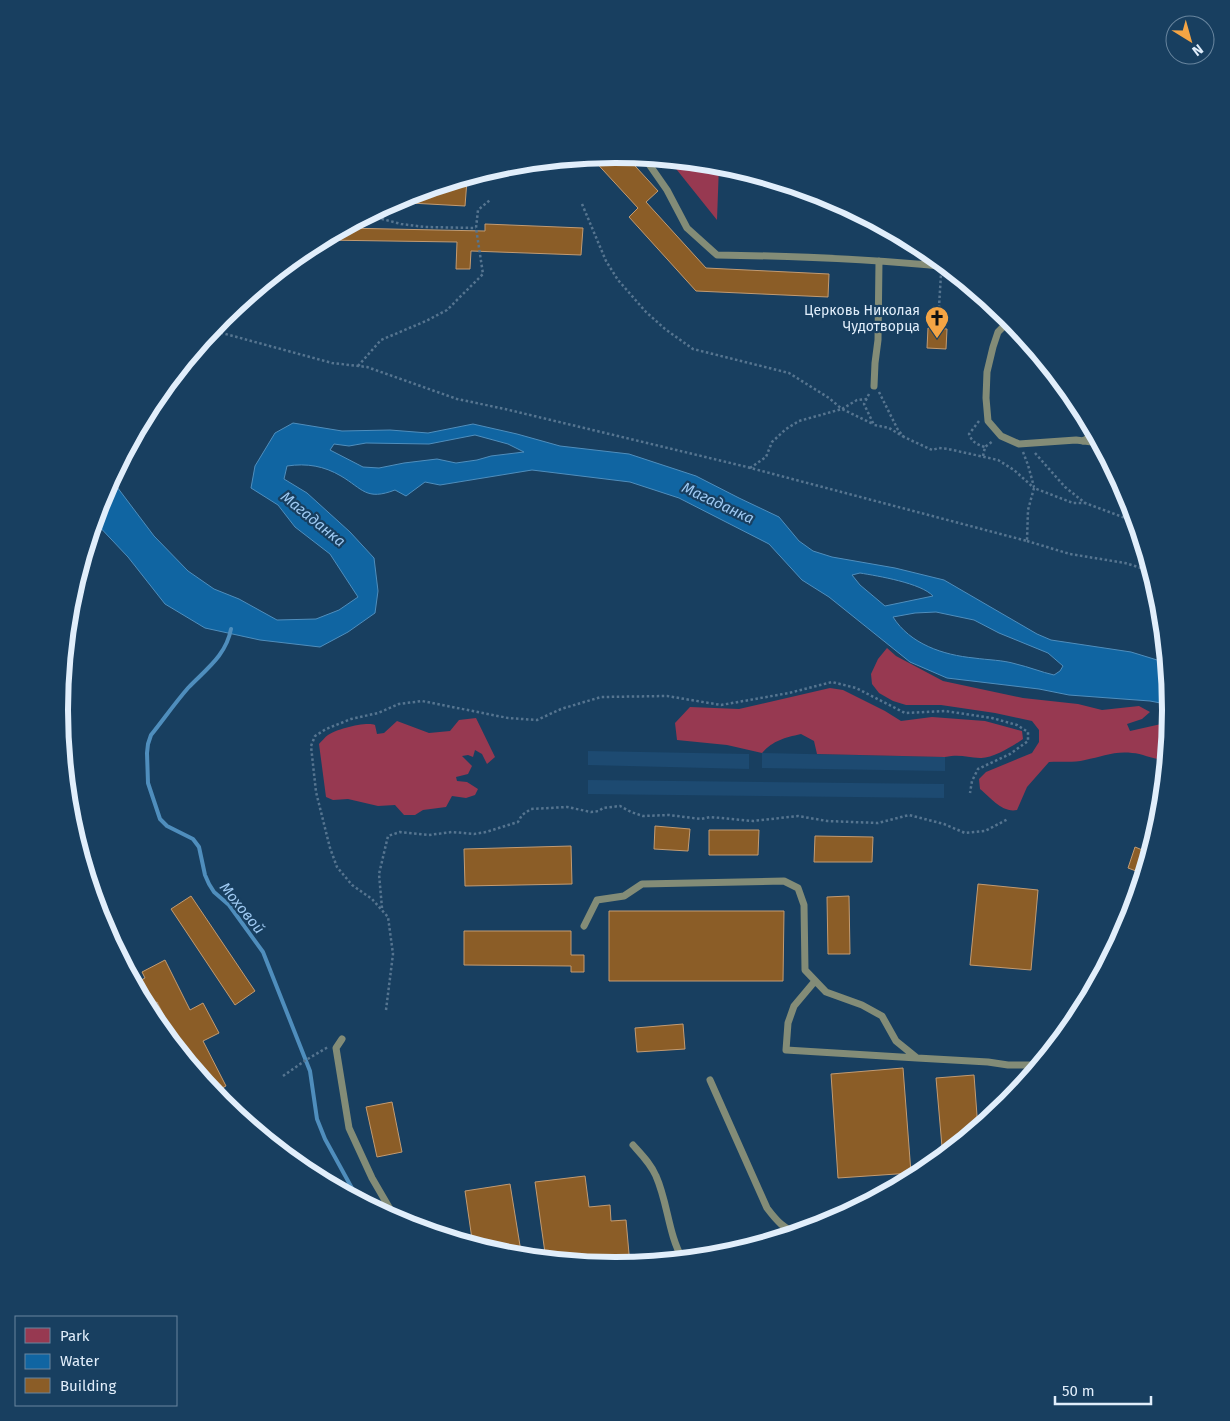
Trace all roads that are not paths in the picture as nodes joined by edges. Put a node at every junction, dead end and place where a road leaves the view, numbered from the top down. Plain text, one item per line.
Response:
1 (649, 164) edge
2 (879, 261) junction
3 (934, 266) edge
4 (1004, 325) edge
5 (876, 387) road end
6 (1089, 437) edge
7 (1083, 441) junction
8 (1092, 442) edge
9 (584, 926) dead end
10 (815, 980) junction
11 (342, 1039) road end
12 (917, 1058) junction
13 (1032, 1065) edge
14 (710, 1080) dead end
15 (633, 1145) dead end
16 (390, 1209) edge
17 (789, 1229) edge
18 (679, 1254) edge

1 - 2 lane
2 - 3 lane
2 - 5 lane
4 - 7 lane
6 - 7 lane
7 - 8 lane
9 - 10 lane
10 - 12 lane
10 - 12 lane
11 - 16 lane
12 - 13 lane
14 - 17 lane
15 - 18 lane

